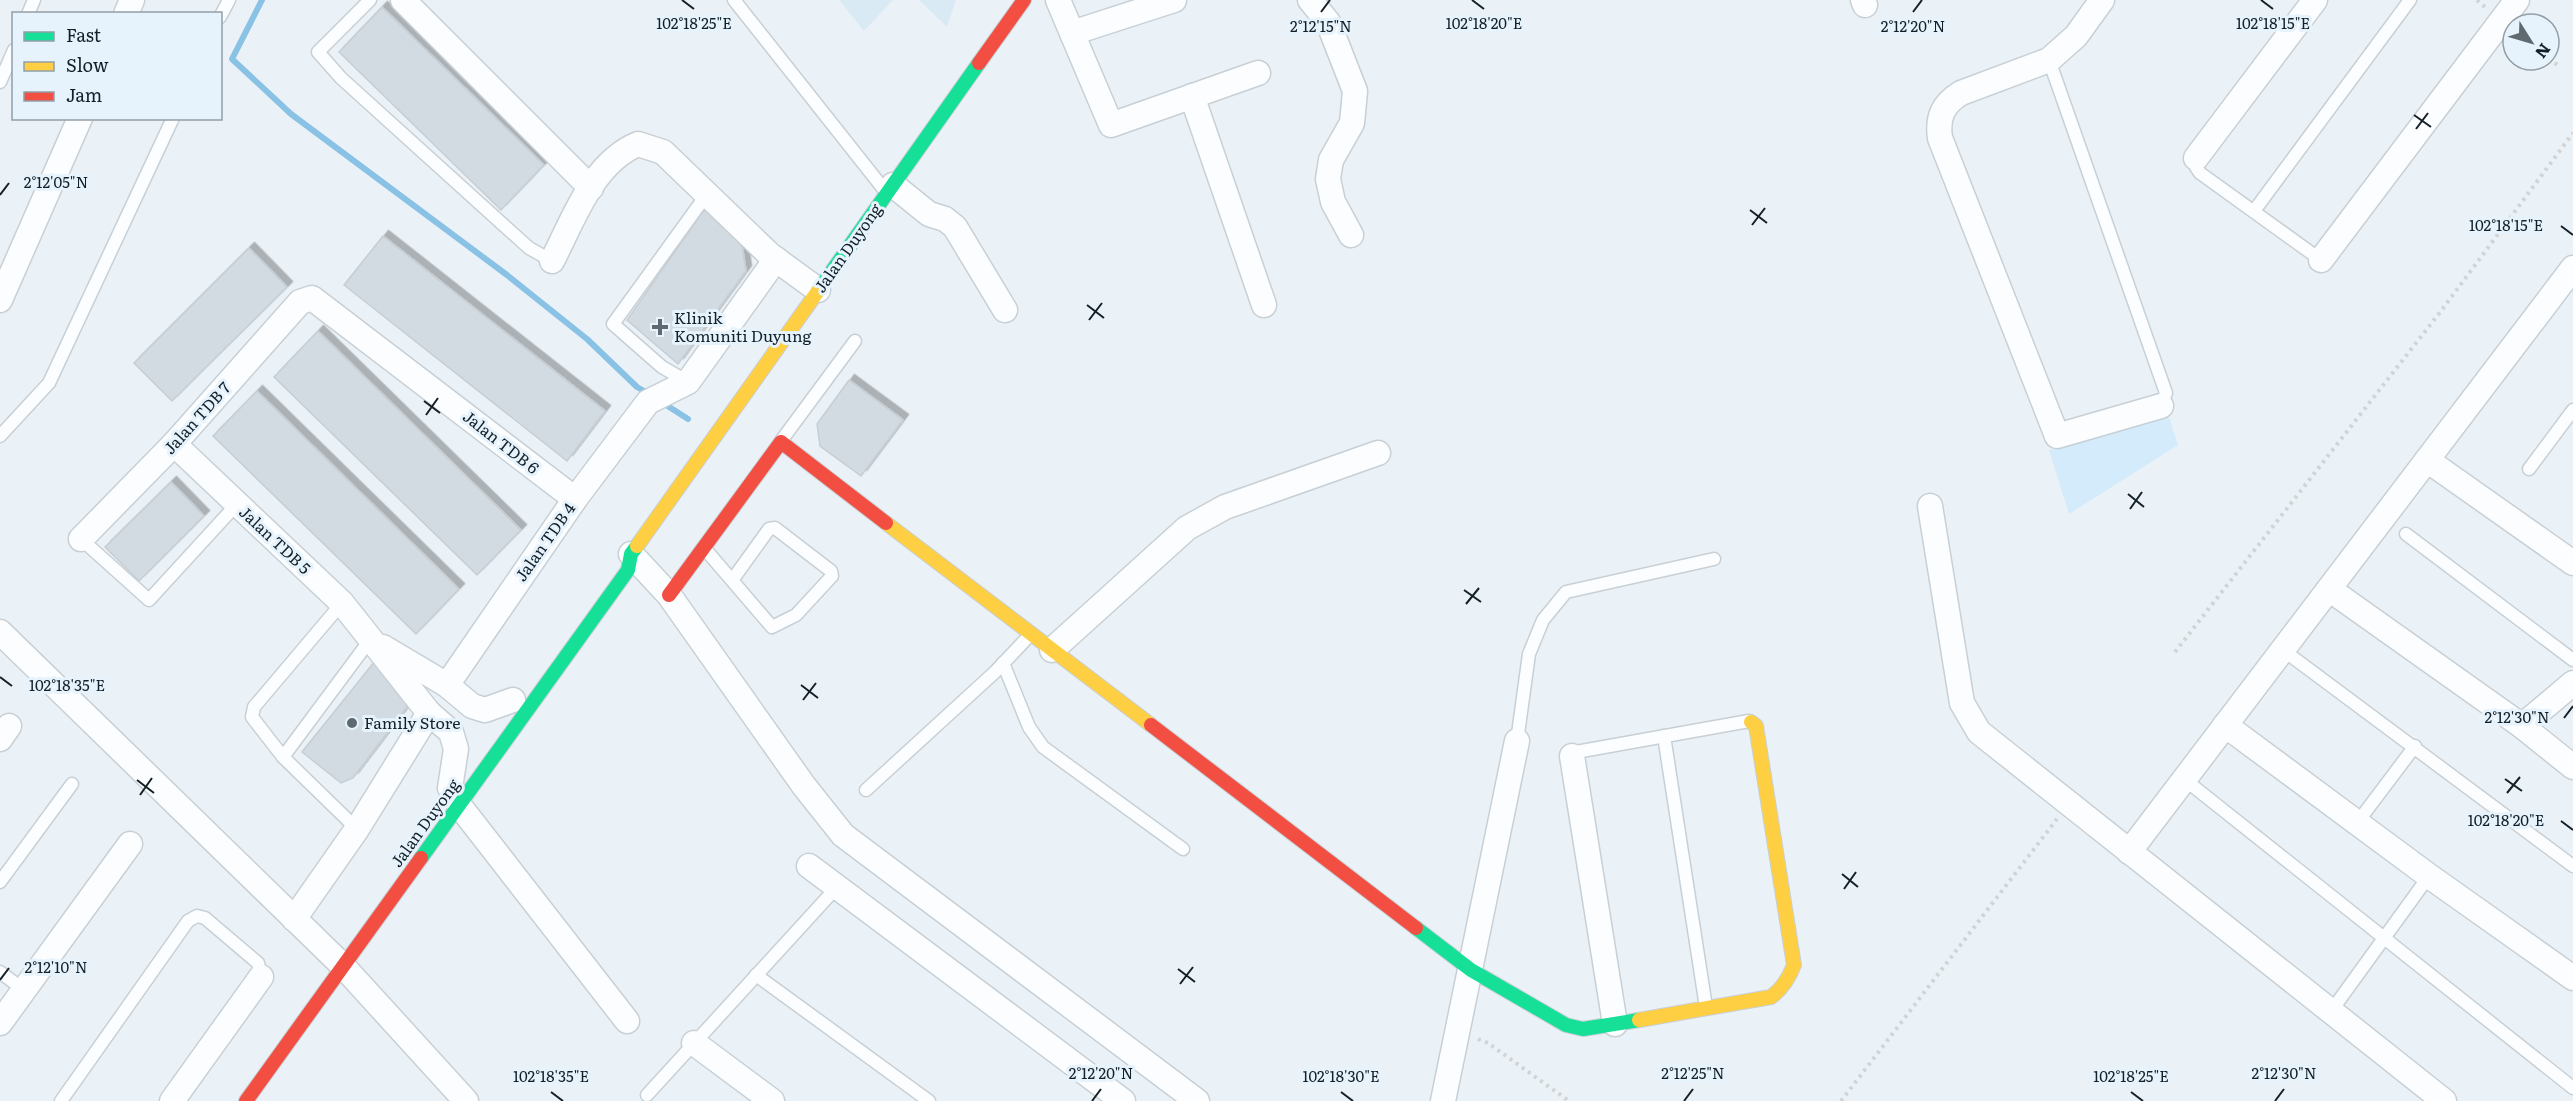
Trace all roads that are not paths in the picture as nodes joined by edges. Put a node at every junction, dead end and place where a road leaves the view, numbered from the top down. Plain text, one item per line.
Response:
1 (370, 0) edge
2 (403, 0) edge
3 (734, 0) edge
4 (1024, 0) edge
5 (1058, 0) edge
6 (1173, 0) edge
7 (1310, 0) edge
8 (2315, 0) edge
9 (2410, 0) edge
10 (2517, 0) edge
11 (2091, 6) edge
12 (1072, 33) junction
13 (12, 55) edge
14 (2049, 60) junction
15 (1258, 73) dead end
16 (0, 82) edge
17 (1192, 96) junction
18 (79, 120) edge
19 (172, 120) edge
20 (2196, 158) joint
21 (591, 188) junction
22 (890, 189) junction
23 (707, 194) junction
24 (2254, 211) junction
25 (1351, 235) dead end
26 (776, 259) junction
27 (2321, 260) joint
28 (552, 261) joint
29 (2573, 268) edge
30 (818, 290) junction
31 (312, 298) joint
32 (0, 299) edge
33 (1264, 305) dead end
34 (1005, 310) dead end
35 (855, 341) dead end
36 (688, 381) junction
37 (2161, 406) joint
38 (2573, 410) edge
39 (0, 436) edge
40 (781, 442) junction
41 (174, 444) junction
42 (1378, 453) dead end
43 (2427, 460) junction
44 (2529, 469) dead end
45 (575, 499) junction
46 (237, 504) junction
47 (1930, 506) dead end
48 (2406, 534) dead end
49 (81, 539) joint
50 (704, 548) junction
51 (2570, 555) edge
52 (623, 556) junction
53 (1714, 559) dead end
54 (733, 579) junction
55 (2329, 589) junction
56 (669, 595) junction
57 (342, 603) junction
58 (0, 632) edge
59 (1031, 634) junction
60 (370, 640) junction
61 (1052, 650) junction
62 (2283, 650) junction
63 (2573, 660) edge
64 (1003, 663) junction
65 (2573, 683) edge
66 (447, 685) junction
67 (516, 696) joint
68 (429, 713) junction
69 (499, 720) dead end
70 (1750, 722) joint
71 (2225, 725) junction
72 (2522, 726) junction
73 (1664, 736) junction
74 (1517, 741) joint
75 (2415, 746) junction
76 (1572, 756) joint
77 (283, 757) junction
78 (471, 759) dead end
79 (2573, 767) edge
80 (2184, 780) junction
81 (72, 784) dead end
82 (866, 790) dead end
83 (451, 797) junction
84 (2357, 823) junction
85 (357, 829) junction
86 (130, 844) dead end
87 (1183, 849) dead end
88 (2129, 852) junction
89 (809, 866) dead end
90 (2573, 866) edge
91 (2429, 876) junction
92 (0, 882) edge
93 (837, 887) junction
94 (294, 919) junction
95 (2384, 938) junction
96 (334, 957) junction
97 (0, 972) edge
98 (756, 975) junction
99 (261, 977) joint
100 (1470, 978) junction
101 (2573, 978) edge
102 (24, 990) junction
103 (1706, 1008) junction
104 (2332, 1010) junction
105 (627, 1021) dead end
106 (0, 1023) edge
107 (1615, 1024) junction
108 (694, 1043) junction
109 (2573, 1088) edge
110 (647, 1095) dead end
111 (61, 1101) edge
112 (172, 1101) edge
113 (246, 1101) edge
114 (466, 1101) edge
115 (772, 1101) edge
116 (929, 1101) edge
117 (1123, 1101) edge
118 (1197, 1101) edge
119 (1443, 1101) edge
120 (2444, 1101) edge

1 - 28 lane
2 - 21 street
3 - 22 lane
4 - 22 street, Jalan Duyong
5 - 12 street
6 - 12 street
7 - 25 street
8 - 20 street
9 - 24 lane
10 - 27 street
11 - 14 street
12 - 17 street
13 - 16 lane
14 - 37 lane
14 - 37 street
15 - 17 street
17 - 33 street
18 - 32 street
19 - 39 lane
20 - 24 lane
21 - 23 street
21 - 28 street
22 - 30 street, Jalan Duyong
22 - 34 street
23 - 26 street
23 - 36 lane
24 - 27 lane
26 - 30 street
26 - 36 street
29 - 43 street
30 - 52 street, Jalan Duyong
31 - 41 street, Jalan TDB 7
31 - 45 street, Jalan TDB 6
35 - 40 lane
36 - 45 street, Jalan TDB 4
38 - 44 lane
40 - 50 street
40 - 59 street
41 - 46 street, Jalan TDB 5
41 - 49 street, Jalan TDB 7
42 - 61 street
43 - 51 street
43 - 55 street
45 - 66 street, Jalan TDB 4
46 - 49 lane
46 - 57 street, Jalan TDB 5
47 - 88 street
48 - 63 lane
50 - 54 lane
50 - 56 street
52 - 56 street
52 - 83 street, Jalan Duyong
53 - 74 lane
54 - 54 lane
55 - 62 street
55 - 72 street
56 - 118 street
57 - 60 street, Jalan TDB 5
57 - 77 lane
58 - 94 street
59 - 61 street
59 - 64 lane
60 - 66 street
60 - 68 street, Jalan TDB 5
60 - 77 lane
61 - 100 street
62 - 71 street
62 - 75 lane
64 - 82 lane
64 - 87 lane
65 - 72 street
66 - 67 street
67 - 69 street
68 - 83 street, Jalan TDB 5
68 - 85 street
70 - 73 lane
70 - 103 street
71 - 80 street
71 - 84 street
72 - 79 street
73 - 76 lane
73 - 103 lane
74 - 100 street
75 - 84 lane
75 - 90 lane
76 - 107 street
77 - 85 lane
78 - 83 street, Jalan Duyong
80 - 88 street
80 - 95 lane
81 - 92 lane
83 - 96 street, Jalan Duyong
83 - 105 street
84 - 91 street
85 - 94 street
86 - 102 street
88 - 104 street
89 - 93 street
91 - 95 lane
91 - 101 street
93 - 98 lane
93 - 117 street
94 - 96 street
95 - 104 lane
95 - 109 lane
96 - 113 street, Jalan Duyong
96 - 114 street
97 - 102 lane
98 - 108 lane
98 - 116 lane
99 - 111 lane
99 - 112 street
100 - 107 street
100 - 119 street
102 - 106 street
103 - 107 street
104 - 120 street
108 - 110 lane
108 - 115 street

